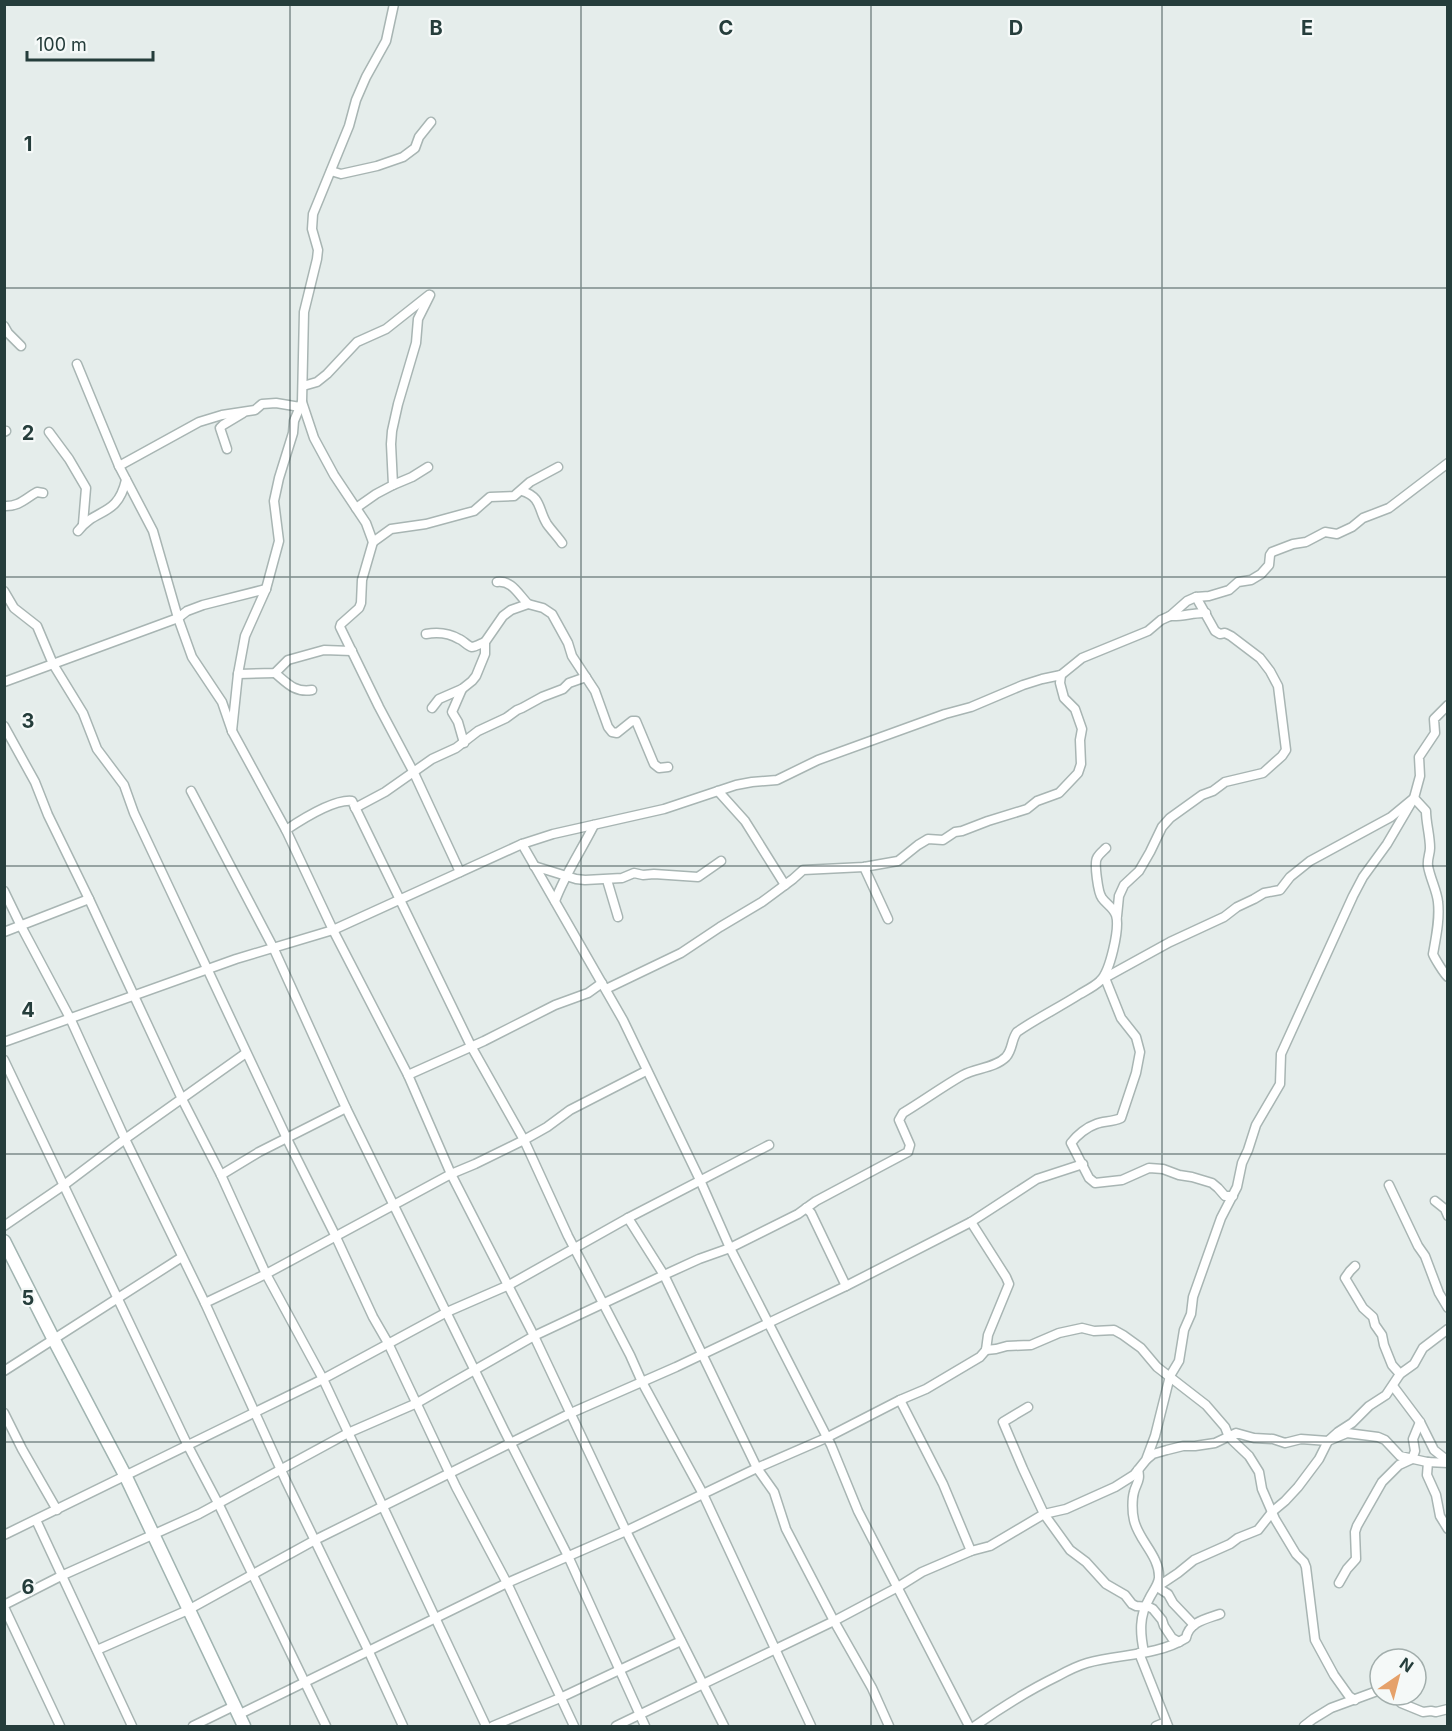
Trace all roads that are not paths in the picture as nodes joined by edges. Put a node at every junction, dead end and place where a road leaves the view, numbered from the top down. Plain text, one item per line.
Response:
1 (394, 4) edge
2 (431, 122) dead end
3 (331, 171) junction
4 (4, 326) edge
5 (21, 346) dead end
6 (77, 364) dead end
7 (303, 386) junction
8 (301, 404) junction
9 (243, 413) junction
10 (49, 432) dead end
11 (227, 449) dead end
12 (1448, 463) edge
13 (119, 466) junction
14 (428, 467) dead end
15 (558, 467) dead end
16 (393, 485) junction
17 (522, 491) junction
18 (128, 492) junction
19 (43, 493) dead end
20 (4, 506) edge
21 (356, 508) junction
22 (372, 542) junction
23 (562, 543) dead end
24 (497, 582) dead end
25 (266, 589) junction
26 (4, 591) edge
27 (1209, 596) junction
28 (1196, 597) junction
29 (528, 604) junction
30 (1206, 612) junction
31 (1170, 616) junction
32 (178, 618) junction
33 (426, 634) dead end
34 (485, 642) junction
35 (352, 651) junction
36 (53, 664) junction
37 (275, 673) junction
38 (238, 674) junction
39 (1061, 675) junction
40 (586, 677) junction
41 (4, 682) edge
42 (462, 689) junction
43 (312, 690) dead end
44 (1448, 705) edge
45 (432, 708) dead end
46 (4, 726) edge
47 (232, 731) junction
48 (464, 743) junction
49 (669, 767) dead end
50 (414, 773) junction
51 (191, 791) dead end
52 (718, 791) junction
53 (1414, 798) junction
54 (355, 808) junction
55 (302, 819) junction
56 (594, 825) junction
57 (286, 830) junction
58 (522, 844) junction
59 (1106, 848) dead end
60 (298, 856) junction
61 (721, 861) dead end
62 (534, 866) junction
63 (864, 867) junction
64 (460, 872) junction
65 (566, 875) junction
66 (607, 880) junction
67 (785, 885) junction
68 (4, 891) edge
69 (89, 899) junction
70 (400, 900) junction
71 (555, 901) junction
72 (618, 918) dead end
73 (1117, 918) junction
74 (888, 919) dead end
75 (21, 926) junction
76 (333, 930) junction
77 (4, 932) edge
78 (273, 947) junction
79 (206, 969) junction
80 (1448, 976) edge
81 (1103, 979) junction
82 (604, 986) junction
83 (134, 996) junction
84 (70, 1018) junction
85 (4, 1042) edge
86 (471, 1046) junction
87 (246, 1053) junction
88 (4, 1060) edge
89 (646, 1071) junction
90 (408, 1075) junction
91 (182, 1100) junction
92 (346, 1108) junction
93 (286, 1138) junction
94 (125, 1139) junction
95 (524, 1140) junction
96 (769, 1145) dead end
97 (1083, 1164) junction
98 (451, 1174) junction
99 (221, 1175) junction
100 (700, 1180) junction
101 (64, 1185) junction
102 (1389, 1185) dead end
103 (1233, 1196) junction
104 (1435, 1201) dead end
105 (393, 1204) junction
106 (806, 1208) junction
107 (1448, 1216) edge
108 (628, 1218) junction
109 (971, 1222) junction
110 (4, 1227) edge
111 (335, 1235) junction
112 (4, 1241) edge
113 (730, 1248) junction
114 (575, 1249) junction
115 (182, 1257) junction
116 (1355, 1266) dead end
117 (266, 1274) junction
118 (664, 1275) junction
119 (508, 1285) junction
120 (846, 1286) junction
121 (118, 1298) junction
122 (205, 1303) junction
123 (603, 1305) junction
124 (1448, 1308) edge
125 (447, 1312) junction
126 (768, 1324) junction
127 (1448, 1329) edge
128 (534, 1336) junction
129 (54, 1340) junction
130 (388, 1343) junction
131 (986, 1350) junction
132 (702, 1354) junction
133 (4, 1371) edge
134 (474, 1371) junction
135 (1400, 1374) junction
136 (1170, 1376) junction
137 (323, 1379) junction
138 (642, 1382) junction
139 (1394, 1386) junction
140 (900, 1400) junction
141 (417, 1404) junction
142 (1029, 1407) dead end
143 (254, 1412) junction
144 (4, 1413) edge
145 (570, 1413) junction
146 (1420, 1422) junction
147 (348, 1433) junction
148 (1232, 1435) junction
149 (826, 1438) junction
150 (1328, 1441) junction
151 (511, 1443) junction
152 (188, 1446) junction
153 (1412, 1459) junction
154 (1146, 1460) junction
155 (1428, 1462) junction
156 (1448, 1462) edge
157 (757, 1468) junction
158 (281, 1469) junction
159 (1138, 1470) junction
160 (450, 1473) junction
161 (126, 1477) junction
162 (703, 1494) junction
163 (219, 1503) junction
164 (382, 1507) junction
165 (57, 1510) junction
166 (1273, 1511) junction
167 (1044, 1514) junction
168 (36, 1520) junction
169 (1448, 1529) edge
170 (626, 1531) junction
171 (153, 1534) junction
172 (4, 1535) edge
173 (315, 1540) junction
174 (971, 1551) junction
175 (568, 1556) junction
176 (252, 1574) junction
177 (61, 1576) junction
178 (507, 1583) junction
179 (1339, 1583) dead end
180 (898, 1587) junction
181 (1156, 1587) junction
182 (4, 1606) edge
183 (1145, 1606) junction
184 (188, 1610) junction
185 (1220, 1614) dead end
186 (434, 1619) junction
187 (834, 1621) junction
188 (1194, 1625) junction
189 (681, 1641) junction
190 (1175, 1641) junction
191 (97, 1650) junction
192 (774, 1650) junction
193 (369, 1652) junction
194 (1141, 1653) junction
195 (619, 1669) junction
196 (305, 1684) junction
197 (703, 1684) junction
198 (1368, 1694) edge
199 (560, 1698) junction
200 (1350, 1700) junction
201 (1411, 1707) edge
202 (1448, 1709) edge
203 (640, 1715) junction
204 (239, 1716) edge
205 (1167, 1724) edge
206 (60, 1726) edge
207 (132, 1726) edge
208 (193, 1726) edge
209 (326, 1726) edge
210 (403, 1726) edge
211 (486, 1726) edge
212 (493, 1726) edge
213 (574, 1726) edge
214 (616, 1726) edge
215 (645, 1726) edge
216 (724, 1726) edge
217 (811, 1726) edge
218 (890, 1726) edge
219 (969, 1726) edge
220 (975, 1726) edge
221 (1156, 1726) edge
222 (1307, 1726) edge

1 - 3 street
2 - 3 street
3 - 7 street
4 - 5 street
6 - 13 street
7 - 8 street
7 - 16 street
8 - 9 street
8 - 21 street
8 - 25 street
9 - 11 street
9 - 13 street
10 - 18 street
12 - 27 street
13 - 18 street
14 - 16 street
15 - 17 street
16 - 21 street
17 - 22 street
17 - 23 street
18 - 32 street
19 - 20 street
21 - 22 street
22 - 35 street
24 - 29 street
25 - 32 street
25 - 38 street
26 - 36 street
27 - 28 street
27 - 30 street
28 - 30 street
28 - 31 street
29 - 34 street
29 - 40 street
30 - 31 street
30 - 73 street
31 - 39 street
32 - 36 street
32 - 47 street
33 - 34 street
34 - 42 street
35 - 37 street
35 - 50 street
36 - 41 street
36 - 79 street
37 - 38 street
37 - 43 street
38 - 47 street
39 - 52 street
39 - 63 street
40 - 48 street
40 - 49 street
42 - 45 street
42 - 48 street
44 - 53 street
46 - 69 street
47 - 57 street
48 - 50 street
50 - 54 street
50 - 64 street
51 - 78 street
52 - 56 street
52 - 67 street
53 - 80 street
53 - 81 street
53 - 103 street
54 - 55 street
54 - 70 street
55 - 57 street
55 - 60 street
56 - 58 street
56 - 65 street
57 - 60 street
58 - 62 street
58 - 64 street
59 - 73 street
60 - 76 street
61 - 66 street
62 - 65 street
62 - 71 street
63 - 67 street
63 - 74 street
64 - 70 street
65 - 66 street
65 - 71 street
66 - 72 street
67 - 82 street
68 - 75 street
69 - 75 street
69 - 83 street
70 - 76 street
70 - 86 street
71 - 82 street
73 - 81 street
75 - 77 street
75 - 84 street
76 - 78 street
76 - 90 street
78 - 79 street
78 - 92 street
79 - 83 street
79 - 87 street
81 - 97 street
81 - 106 street
82 - 86 street
82 - 89 street
83 - 84 street
83 - 91 street
84 - 85 street
84 - 94 street
86 - 90 street
86 - 95 street
87 - 91 street
87 - 93 street
88 - 101 street
89 - 95 street
89 - 100 street
90 - 98 street
91 - 94 street
91 - 99 street
92 - 93 street
92 - 105 street
93 - 99 street
93 - 111 street
94 - 101 street
94 - 115 street
95 - 98 street
95 - 114 street
96 - 100 street
97 - 103 street
97 - 109 street
98 - 105 street
98 - 119 street
99 - 117 street
100 - 108 street
100 - 113 street
101 - 110 street
101 - 121 street
102 - 124 street
103 - 136 street
104 - 107 street
105 - 111 street
105 - 125 street
106 - 113 street
106 - 120 street
108 - 114 street
108 - 118 street
109 - 120 street
109 - 131 street
111 - 117 street
111 - 130 street
112 - 129 street
113 - 118 street
113 - 126 street
114 - 119 street
114 - 123 street
115 - 121 street
115 - 122 street
116 - 135 street
117 - 122 street
117 - 137 street
118 - 123 street
118 - 132 street
119 - 125 street
119 - 128 street
120 - 126 street
121 - 129 street
121 - 152 street
122 - 143 street
123 - 128 street
123 - 138 street
125 - 130 street
125 - 134 street
126 - 132 street
126 - 149 street
127 - 135 street
128 - 134 street
128 - 145 street
129 - 133 street
129 - 161 street
130 - 137 street
130 - 141 street
131 - 136 street
131 - 140 street
132 - 138 street
132 - 157 street
134 - 141 street
134 - 151 street
135 - 139 street
136 - 148 street
136 - 154 street
137 - 143 street
137 - 147 street
138 - 145 street
138 - 162 street
139 - 146 street
139 - 150 street
140 - 149 street
140 - 174 street
141 - 147 street
141 - 160 street
142 - 167 street
143 - 152 street
143 - 158 street
144 - 165 street
145 - 151 street
145 - 170 street
146 - 153 street
146 - 156 street
147 - 158 street
147 - 164 street
148 - 150 street
148 - 154 street
148 - 166 street
149 - 157 street
149 - 180 street
150 - 153 street
150 - 166 street
151 - 160 street
151 - 175 street
152 - 161 street
152 - 163 street
153 - 155 street
153 - 179 street
154 - 159 street
155 - 156 street
155 - 169 street
157 - 162 street
157 - 187 street
158 - 163 street
158 - 173 street
159 - 167 street
159 - 181 street
160 - 164 street
160 - 178 street
161 - 165 street
161 - 171 street
162 - 170 street
162 - 192 street
163 - 171 street
163 - 176 street
164 - 173 street
164 - 186 street
165 - 168 street
166 - 181 street
166 - 200 street
167 - 174 street
167 - 183 street
168 - 172 street
168 - 177 street
170 - 175 street
170 - 189 street
171 - 177 street
171 - 184 street
173 - 176 street
173 - 193 street
174 - 180 street
175 - 178 street
175 - 195 street
176 - 184 street
176 - 196 street
177 - 182 street
177 - 191 street
178 - 186 street
178 - 199 street
180 - 187 street
180 - 219 street
181 - 183 street
181 - 188 street
182 - 206 street
183 - 190 street
183 - 194 street
184 - 191 street
184 - 204 street
185 - 188 street
186 - 193 street
186 - 211 street
187 - 192 street
187 - 218 street
188 - 190 street
189 - 195 street
189 - 197 street
190 - 194 street
191 - 207 street
192 - 197 street
192 - 217 street
193 - 196 street
193 - 210 street
194 - 205 street
194 - 220 street
195 - 199 street
195 - 203 street
196 - 204 street
196 - 209 street
197 - 203 street
197 - 216 street
198 - 200 street
199 - 212 street
199 - 213 street
200 - 222 street
201 - 202 street
203 - 214 street
203 - 215 street
204 - 208 street
205 - 221 street

